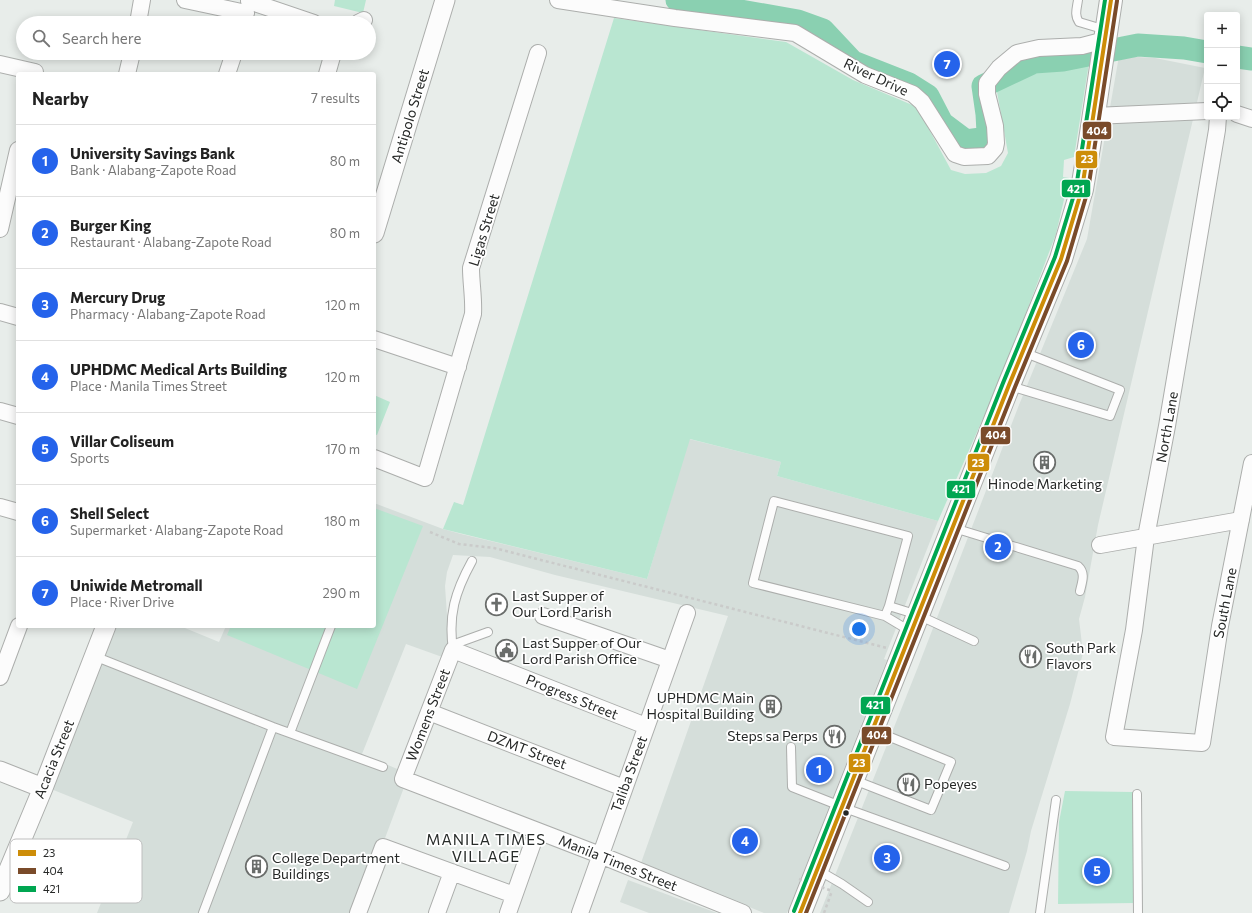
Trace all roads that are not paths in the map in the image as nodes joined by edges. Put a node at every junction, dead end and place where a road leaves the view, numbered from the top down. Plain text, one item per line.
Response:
1 (142, 0) edge
2 (185, 0) edge
3 (445, 0) edge
4 (558, 0) edge
5 (1078, 0) edge
6 (1111, 0) edge
7 (247, 9) edge
8 (139, 16) edge
9 (280, 16) edge
10 (1105, 38) junction
11 (538, 53) dead end
12 (130, 60) edge
13 (232, 60) edge
14 (331, 60) edge
15 (0, 64) edge
16 (31, 72) edge
17 (127, 72) edge
18 (228, 72) edge
19 (328, 72) edge
20 (1204, 111) edge
21 (1240, 115) edge
22 (1094, 116) junction
23 (1252, 119) edge
24 (1218, 120) edge
25 (16, 156) edge
26 (4, 193) edge
27 (376, 225) edge
28 (0, 229) edge
29 (0, 312) edge
30 (16, 316) edge
31 (376, 340) edge
32 (1022, 352) junction
33 (458, 367) junction
34 (1009, 385) junction
35 (0, 411) edge
36 (16, 415) edge
37 (376, 459) edge
38 (1252, 463) edge
39 (0, 507) edge
40 (16, 511) edge
41 (1241, 520) junction
42 (953, 527) junction
43 (1146, 537) junction
44 (1100, 545) dead end
45 (472, 561) dead end
46 (1080, 591) dead end
47 (888, 606) junction
48 (687, 612) dead end
49 (543, 616) dead end
50 (885, 616) junction
51 (915, 624) junction
52 (18, 628) edge
53 (105, 628) edge
54 (330, 628) edge
55 (488, 632) dead end
56 (974, 641) dead end
57 (453, 648) junction
58 (94, 656) junction
59 (670, 660) junction
60 (0, 677) edge
61 (429, 712) junction
62 (646, 726) junction
63 (273, 727) junction
64 (873, 730) junction
65 (290, 733) junction
66 (1114, 737) joint
67 (792, 747) dead end
68 (383, 767) dead end
69 (0, 771) edge
70 (403, 779) joint
71 (853, 779) junction
72 (43, 788) junction
73 (624, 788) junction
74 (1137, 794) dead end
75 (1056, 800) dead end
76 (842, 807) junction
77 (537, 831) junction
78 (22, 839) edge
79 (600, 855) junction
80 (1005, 866) dead end
81 (10, 867) edge
82 (452, 872) junction
83 (808, 874) junction
84 (0, 891) edge
85 (514, 895) junction
86 (868, 902) dead end
87 (203, 913) edge
88 (358, 913) edge
89 (437, 913) edge
90 (508, 913) edge
91 (580, 913) edge
92 (743, 913) edge
93 (800, 913) edge
94 (1040, 913) edge
95 (1138, 913) edge

1 - 8 street
2 - 7 street
3 - 27 street, Antipolo Street
4 - 10 street, River Drive
5 - 10 lane
6 - 10 highway
7 - 9 street
10 - 22 highway
11 - 33 street, Ligas Street
12 - 17 street
13 - 18 street
14 - 19 street
15 - 16 street
20 - 22 street
21 - 23 street
22 - 32 highway
24 - 43 street, North Lane
25 - 26 street
26 - 28 street
29 - 30 street
31 - 33 street
32 - 34 highway
32 - 34 lane
33 - 37 street, Ligas Street
34 - 42 highway
35 - 36 street
38 - 41 street, South Lane
39 - 40 street
41 - 43 street
41 - 66 street, South Lane
42 - 46 lane
42 - 51 highway
43 - 44 street
43 - 66 street, North Lane
45 - 57 lane
47 - 50 lane
47 - 50 lane
47 - 51 lane
48 - 59 street, Taliba Street
49 - 59 street
50 - 51 lane
51 - 56 lane
51 - 64 highway
52 - 60 street
53 - 58 street, Acacia Street
54 - 65 lane
55 - 57 lane
57 - 61 street, Womens Street
57 - 62 street, Progress Street
58 - 63 lane
58 - 72 street, Acacia Street
59 - 62 street, Taliba Street
61 - 70 street, Womens Street
61 - 73 street, DZMT Street
62 - 73 street, Taliba Street
63 - 65 lane
63 - 87 lane
64 - 71 highway
64 - 71 lane
65 - 68 lane
67 - 76 lane
69 - 72 street
70 - 77 street, Manila Times Street
71 - 76 highway
72 - 78 street, Acacia Street
73 - 79 street, Taliba Street
74 - 95 lane
75 - 94 lane
76 - 80 lane
76 - 83 highway
77 - 79 street, Manila Times Street
77 - 85 street
79 - 91 street, Taliba Street
79 - 92 street, Manila Times Street
81 - 84 street, Acacia Street
82 - 85 street
82 - 88 street
82 - 89 street
83 - 86 lane
83 - 93 highway
85 - 90 street

